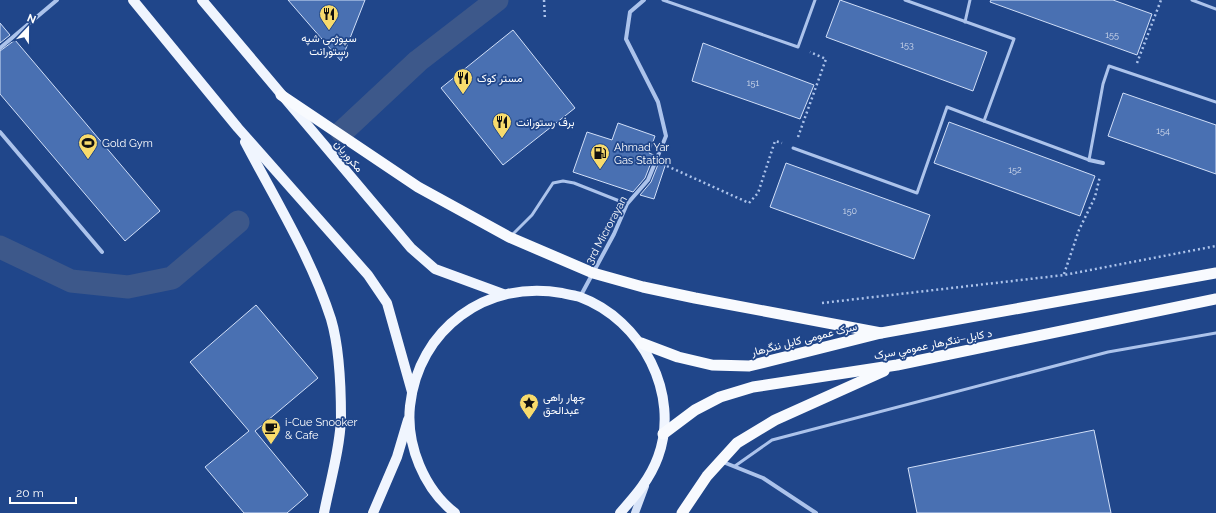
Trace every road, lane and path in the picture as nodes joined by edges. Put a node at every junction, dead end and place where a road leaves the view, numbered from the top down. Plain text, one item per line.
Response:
1 (57, 0) edge
2 (133, 0) edge
3 (202, 0) edge
4 (544, 0) edge
5 (644, 0) edge
6 (663, 0) edge
7 (815, 0) edge
8 (905, 0) edge
9 (970, 0) edge
10 (1161, 0) edge
11 (1192, 0) edge
12 (1216, 9) edge
13 (544, 20) dead end
14 (965, 22) junction
15 (798, 47) junction
16 (0, 48) edge
17 (1134, 74) junction
18 (282, 95) junction
19 (1216, 102) edge
20 (984, 120) junction
21 (238, 128) junction
22 (0, 132) edge
23 (793, 148) junction
24 (1089, 160) junction
25 (657, 161) junction
26 (1104, 163) joint
27 (627, 204) junction
28 (509, 237) junction
29 (1216, 246) edge
30 (102, 252) dead end
31 (593, 273) junction
32 (1216, 273) edge
33 (1064, 275) junction
34 (503, 294) junction
35 (580, 297) junction
36 (1216, 299) edge
37 (819, 304) dead end
38 (1216, 332) edge
39 (881, 333) junction
40 (641, 343) junction
41 (897, 365) junction
42 (412, 392) junction
43 (409, 414) junction
44 (663, 434) junction
45 (721, 461) junction
46 (735, 466) junction
47 (646, 483) junction
48 (324, 513) edge
49 (373, 513) edge
50 (455, 513) edge
51 (620, 513) edge
52 (635, 513) edge
53 (682, 513) edge
54 (816, 513) edge

1 - 16 street
2 - 21 main road
3 - 18 main road, مکروریان
4 - 13 path
5 - 25 street, 3rd Microrayan
6 - 15 lane
7 - 15 lane
8 - 14 lane
9 - 14 lane
10 - 17 path
11 - 12 lane
14 - 20 lane
15 - 23 path
17 - 19 lane
17 - 24 lane
18 - 28 highway
18 - 34 main road, مکروریان
20 - 23 lane
20 - 24 lane
21 - 42 main road
21 - 48 main road
22 - 30 street
23 - 25 path
24 - 26 street
25 - 27 street, 3rd Microrayan
26 - 33 path
27 - 28 lane
27 - 31 street, 3rd Microrayan
28 - 31 highway
29 - 33 path
31 - 35 street, 3rd Microrayan
31 - 39 highway
32 - 39 highway, د کابل–ننګرهار عمومي سړک
33 - 37 path
34 - 35 main road
34 - 42 main road
35 - 40 main road
36 - 41 highway, د کابل–ننګرهار عمومي سړک
38 - 46 lane
39 - 40 highway, سرک عمومی کابل ننگرهار
40 - 44 main road
41 - 44 highway, د کابل–ننګرهار عمومي سړک
41 - 45 highway
42 - 43 main road
43 - 49 main road
43 - 50 main road
44 - 47 main road
45 - 46 street
45 - 53 highway
46 - 54 street
47 - 51 main road
47 - 52 main road

